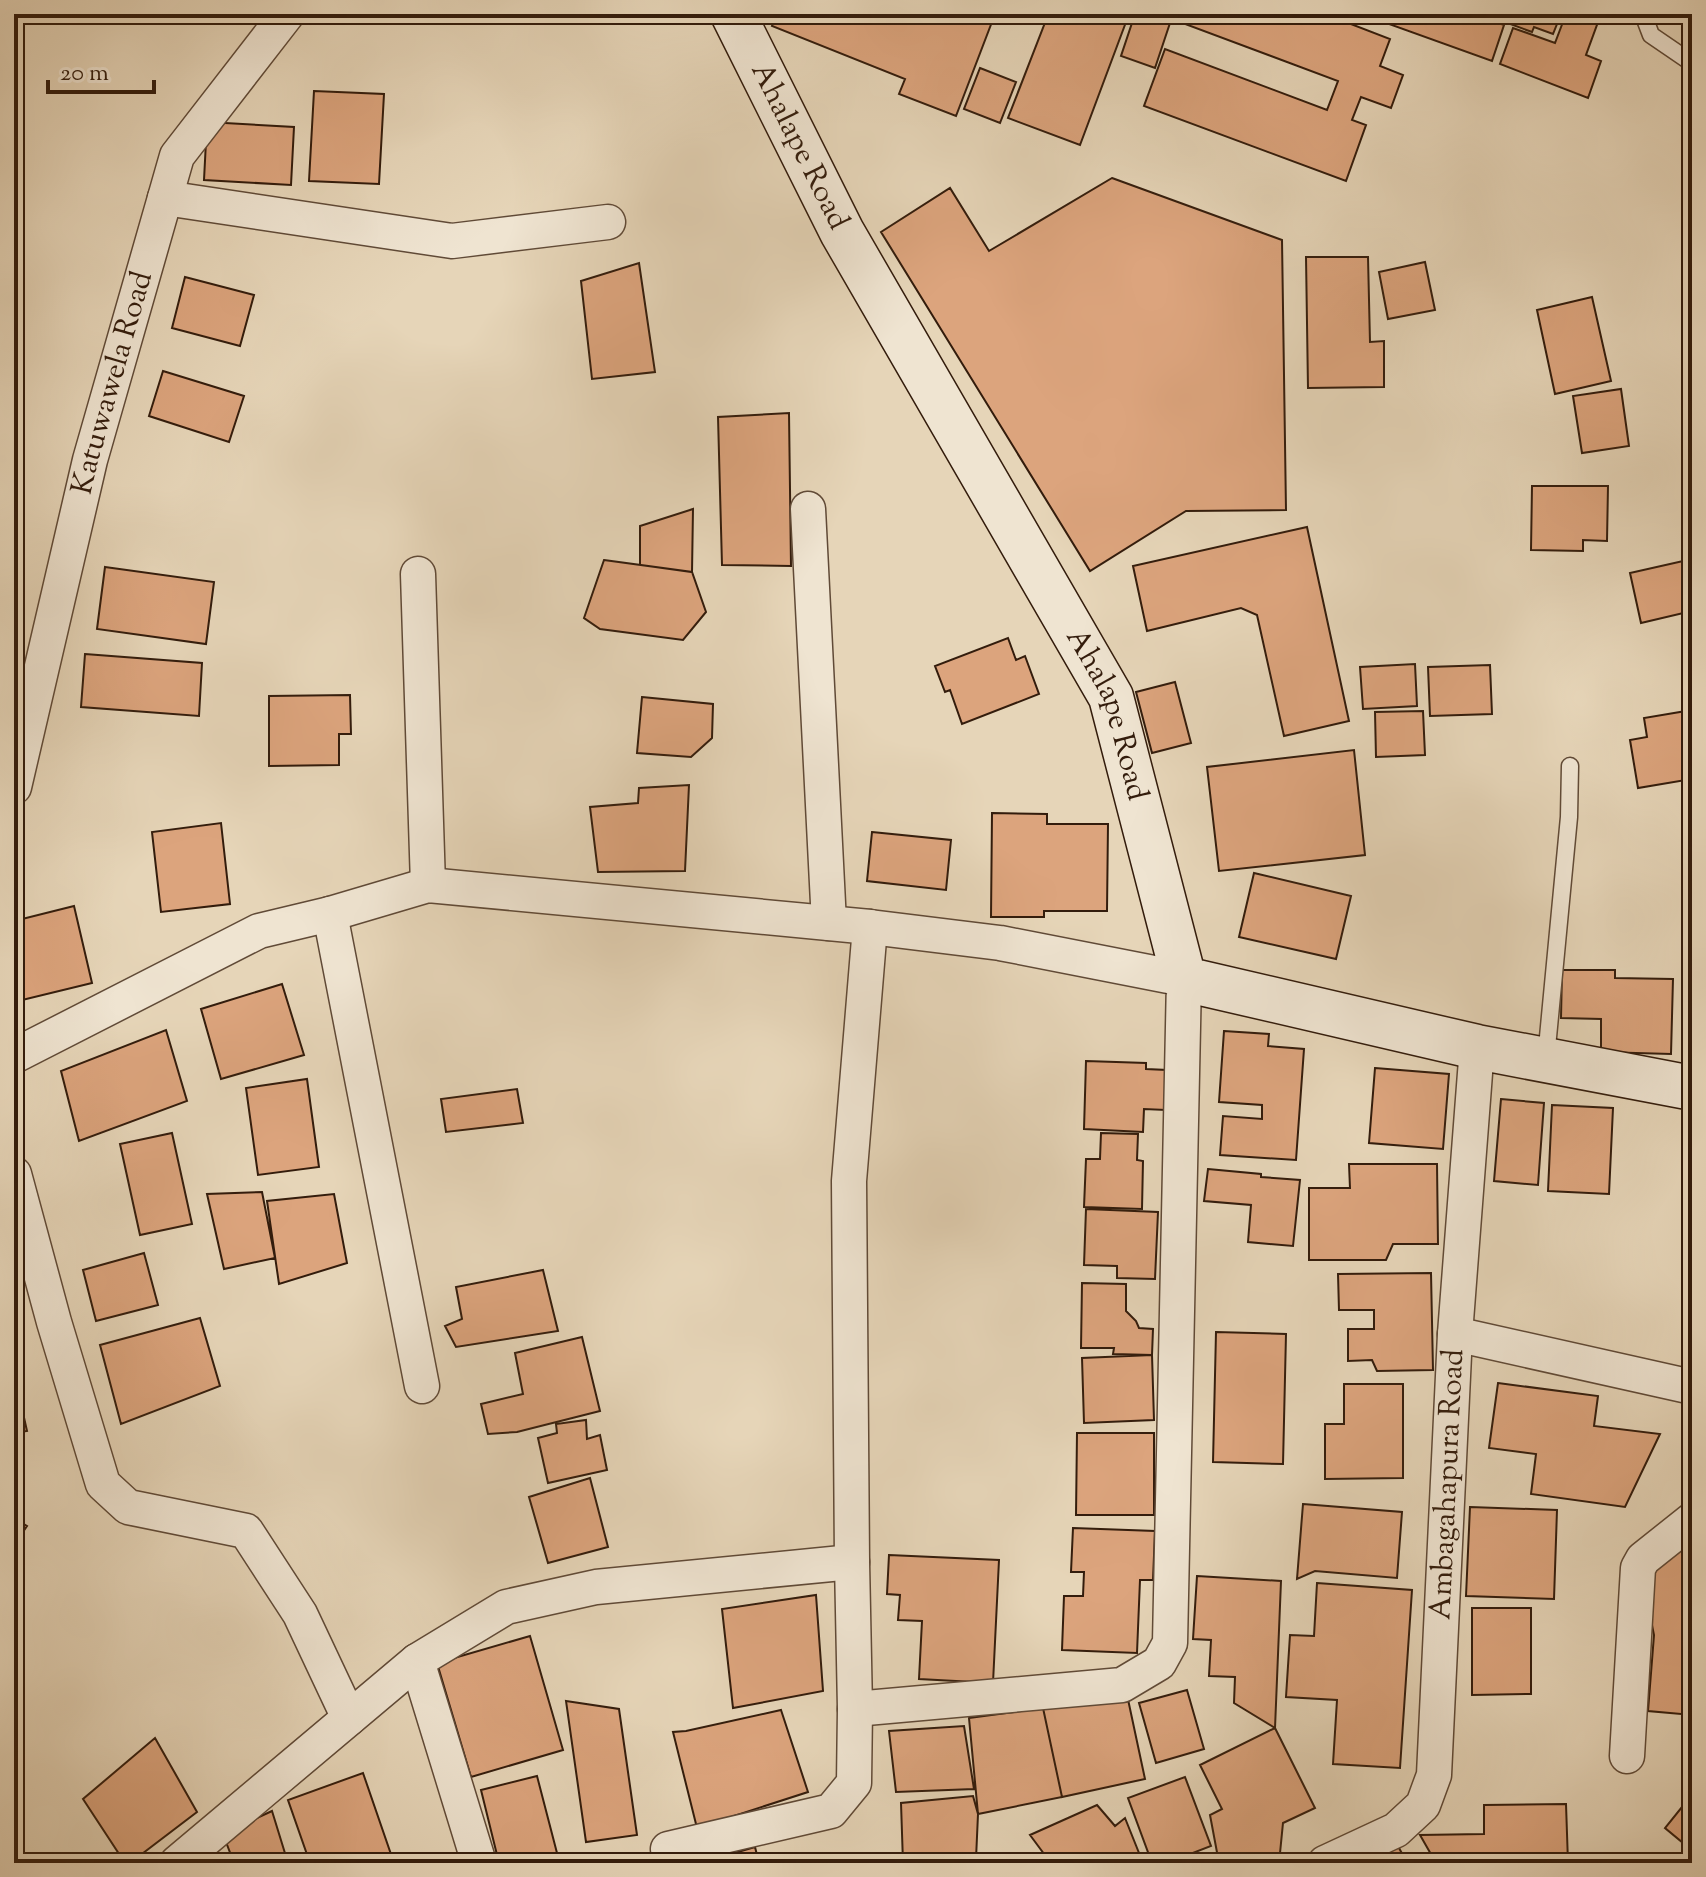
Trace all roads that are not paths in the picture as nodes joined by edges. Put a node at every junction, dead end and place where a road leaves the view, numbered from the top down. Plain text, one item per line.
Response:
1 (287, 14) edge
2 (733, 14) edge
3 (1643, 14) edge
4 (1692, 63) edge
5 (165, 198) junction
6 (608, 222) dead end
7 (808, 509) dead end
8 (418, 574) dead end
9 (1570, 766) dead end
10 (14, 787) edge
11 (428, 885) junction
12 (330, 914) junction
13 (829, 923) junction
14 (870, 927) junction
15 (1184, 979) junction
16 (1477, 1047) junction
17 (14, 1056) edge
18 (1546, 1060) junction
19 (1692, 1088) edge
20 (14, 1174) edge
21 (1455, 1334) junction
22 (422, 1386) dead end
23 (1692, 1387) edge
24 (1692, 1520) edge
25 (852, 1562) junction
26 (417, 1661) junction
27 (855, 1709) junction
28 (349, 1718) junction
29 (1627, 1756) dead end
30 (668, 1849) dead end
31 (177, 1863) edge
32 (479, 1863) edge
33 (1325, 1863) edge

1 - 5 street, Katuwawela Road
2 - 15 street, Ahalape Road
3 - 4 lane
5 - 6 street
5 - 10 street, Katuwawela Road
7 - 13 street
8 - 11 street
9 - 18 lane
11 - 12 street
11 - 13 street
12 - 17 street
12 - 22 street
13 - 14 street
14 - 15 street
14 - 25 street
15 - 16 street
15 - 27 street
16 - 18 street
16 - 21 street, Ambagahapura Road
18 - 19 street
20 - 28 street
21 - 23 street
21 - 33 street, Ambagahapura Road
24 - 29 street
25 - 26 street
25 - 27 street
26 - 28 street
26 - 32 street
27 - 30 street
28 - 31 street

